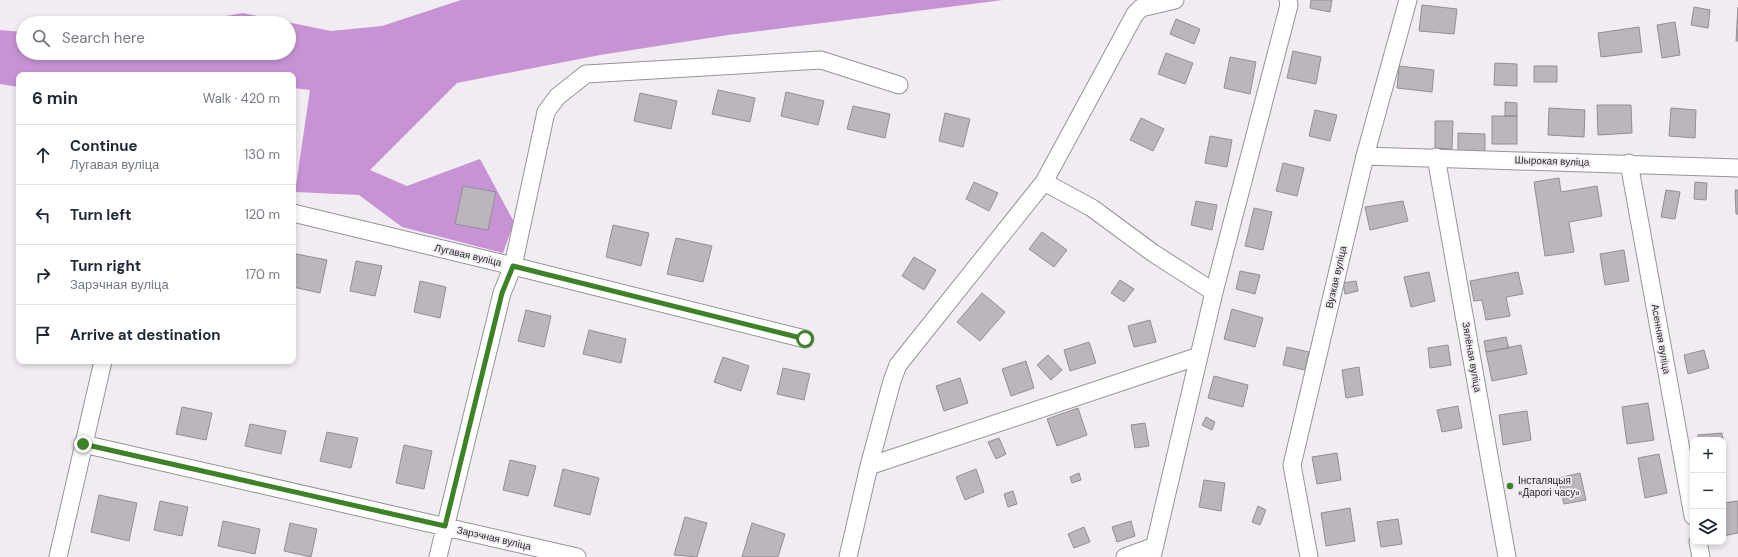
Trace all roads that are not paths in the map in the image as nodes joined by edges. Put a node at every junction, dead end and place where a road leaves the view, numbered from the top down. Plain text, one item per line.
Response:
1 (1175, 0) edge
2 (1288, 0) edge
3 (1408, 0) edge
4 (899, 85) dead end
5 (1365, 156) junction
6 (1436, 157) junction
7 (1629, 163) junction
8 (1738, 168) edge
9 (1044, 182) junction
10 (296, 214) edge
11 (513, 266) junction
12 (1214, 292) junction
13 (805, 339) dead end
14 (1199, 356) junction
15 (103, 364) edge
16 (83, 444) junction
17 (869, 466) junction
18 (1692, 509) edge
19 (445, 526) junction
20 (1699, 545) edge
21 (1153, 551) edge
22 (58, 557) edge
23 (438, 557) edge
24 (577, 557) edge
25 (848, 557) edge
26 (1124, 557) edge
27 (1309, 557) edge
28 (1507, 557) edge
29 (1701, 557) edge

1 - 9 street
2 - 12 street
3 - 5 street, Вузкая вуліца
4 - 11 street
5 - 6 street, Шырокая вуліца
5 - 27 street, Вузкая вуліца
6 - 7 street, Шырокая вуліца
6 - 28 street, Зялёная вуліца
7 - 8 street, Шырокая вуліца
7 - 18 street, Асенняя вуліца
9 - 12 street
9 - 17 street
10 - 11 street, Лугавая вуліца
11 - 13 street, Лугавая вуліца
11 - 19 street
12 - 14 street
14 - 17 street
14 - 21 street
15 - 16 street
16 - 19 street, Зарэчная вуліца
16 - 22 street
17 - 25 street
19 - 23 street
19 - 24 street, Зарэчная вуліца
20 - 29 street
21 - 26 street

